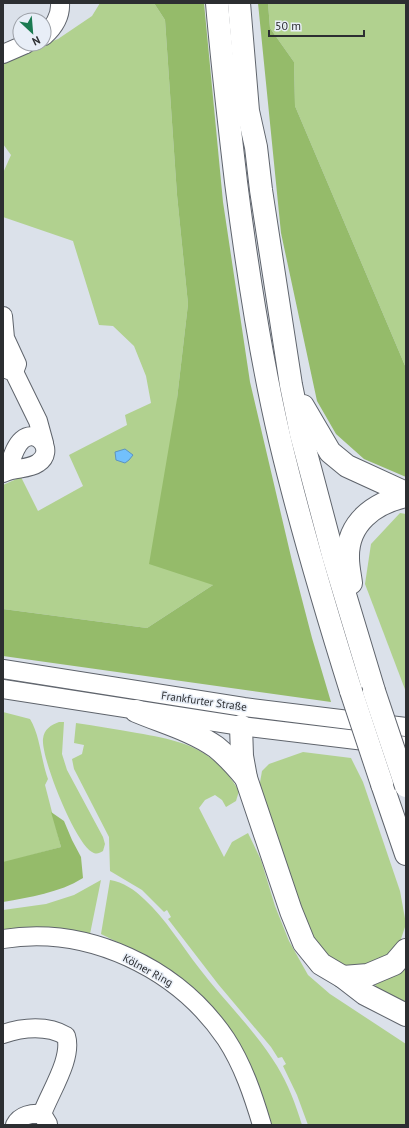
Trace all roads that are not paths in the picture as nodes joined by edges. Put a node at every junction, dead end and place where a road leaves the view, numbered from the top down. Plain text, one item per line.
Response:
1 (60, 3) edge
2 (217, 3) edge
3 (239, 3) edge
4 (52, 28) edge
5 (3, 316) edge
6 (8, 367) edge
7 (291, 385) junction
8 (5, 472) edge
9 (406, 493) edge
10 (406, 496) edge
11 (359, 644) junction
12 (3, 669) edge
13 (3, 689) edge
14 (136, 711) junction
15 (243, 716) junction
16 (406, 727) edge
17 (406, 746) edge
18 (246, 778) junction
19 (406, 786) edge
20 (406, 854) edge
21 (3, 939) edge
22 (406, 950) edge
23 (343, 977) junction
24 (406, 1015) edge
25 (3, 1034) edge
26 (45, 1120) edge
27 (15, 1125) edge
28 (262, 1125) edge

1 - 4 street
2 - 20 highway, bridge
3 - 7 highway
5 - 6 street
6 - 8 street
7 - 9 highway
7 - 11 highway
10 - 11 highway
11 - 19 highway, bridge
12 - 15 street, Frankfurter Straße
13 - 14 street, Frankfurter Straße
14 - 15 street, Frankfurter Straße
14 - 18 highway
15 - 16 street, Frankfurter Straße
15 - 17 street, Frankfurter Straße
15 - 18 highway
18 - 23 highway
21 - 28 street, Kölner Ring
22 - 23 highway
23 - 24 highway
25 - 26 street
26 - 27 street

